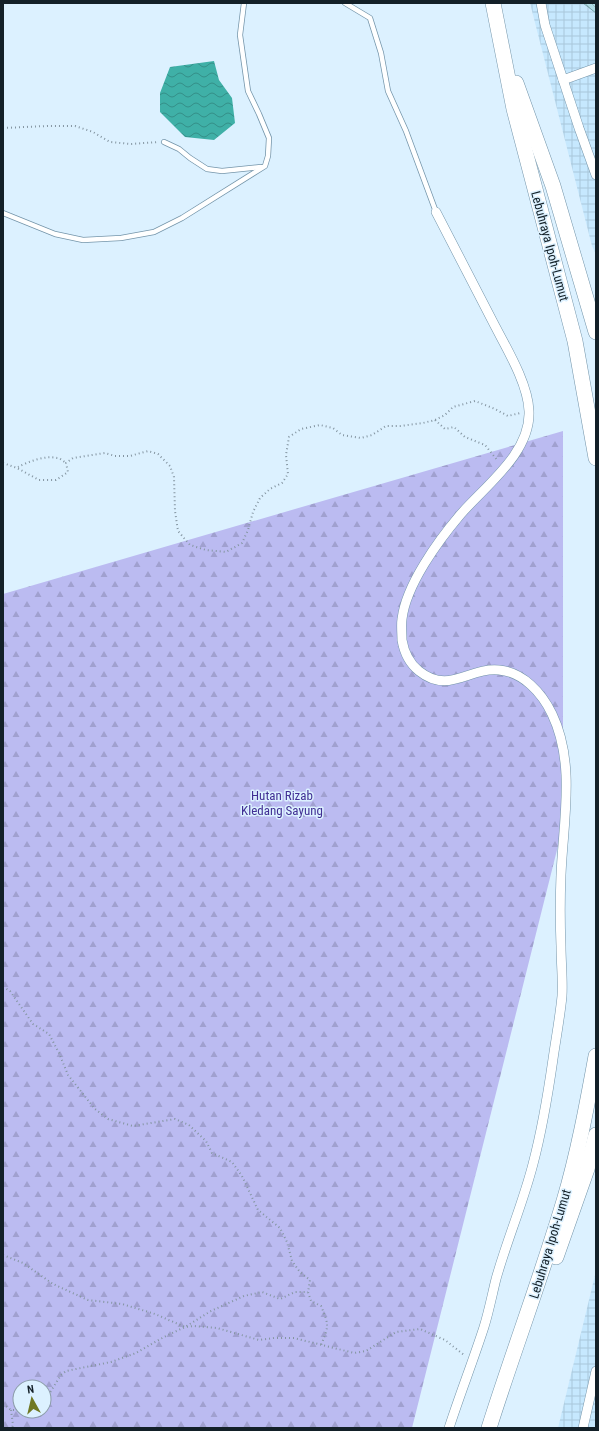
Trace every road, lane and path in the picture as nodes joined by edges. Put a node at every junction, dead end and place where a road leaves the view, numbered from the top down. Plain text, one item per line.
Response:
1 (244, 3) edge
2 (345, 3) edge
3 (493, 3) edge
4 (541, 3) edge
5 (500, 35) junction
6 (596, 68) edge
7 (563, 80) junction
8 (3, 128) edge
9 (164, 142) joint
10 (265, 166) junction
11 (596, 175) edge
12 (436, 212) joint
13 (3, 213) edge
14 (596, 332) edge
15 (575, 340) junction
16 (596, 408) edge
17 (529, 411) junction
18 (435, 420) junction
19 (596, 458) edge
20 (3, 463) edge
21 (66, 463) junction
22 (17, 468) junction
23 (503, 469) junction
24 (3, 987) edge
25 (596, 1056) edge
26 (596, 1134) edge
27 (3, 1255) edge
28 (308, 1292) junction
29 (185, 1327) junction
30 (321, 1345) junction
31 (470, 1365) junction
32 (596, 1371) edge
33 (52, 1389) edge
34 (3, 1404) edge
35 (11, 1410) joint
36 (12, 1428) edge
37 (449, 1428) edge
38 (489, 1428) edge
39 (496, 1428) edge
40 (583, 1428) edge

1 - 10 lane
2 - 12 lane
3 - 5 highway, Lebuhraya Ipoh-Lumut
4 - 7 street
5 - 14 highway, Lebuhraya Ipoh-Lumut
5 - 15 highway, Lebuhraya Ipoh-Lumut
6 - 7 street
7 - 11 street
8 - 9 path
9 - 10 lane
10 - 13 lane
12 - 17 street
15 - 16 highway
15 - 19 highway, Lebuhraya Ipoh-Lumut
17 - 18 path
17 - 23 street
18 - 21 path
18 - 23 path
20 - 22 path
21 - 22 path
21 - 22 path
23 - 31 street
24 - 28 path
25 - 38 highway, Lebuhraya Ipoh-Lumut
26 - 39 highway, Lebuhraya Ipoh-Lumut
27 - 29 path
28 - 29 path
28 - 30 path
29 - 30 path
29 - 33 path
30 - 31 path
31 - 37 street
32 - 40 street
34 - 35 path
35 - 36 path

